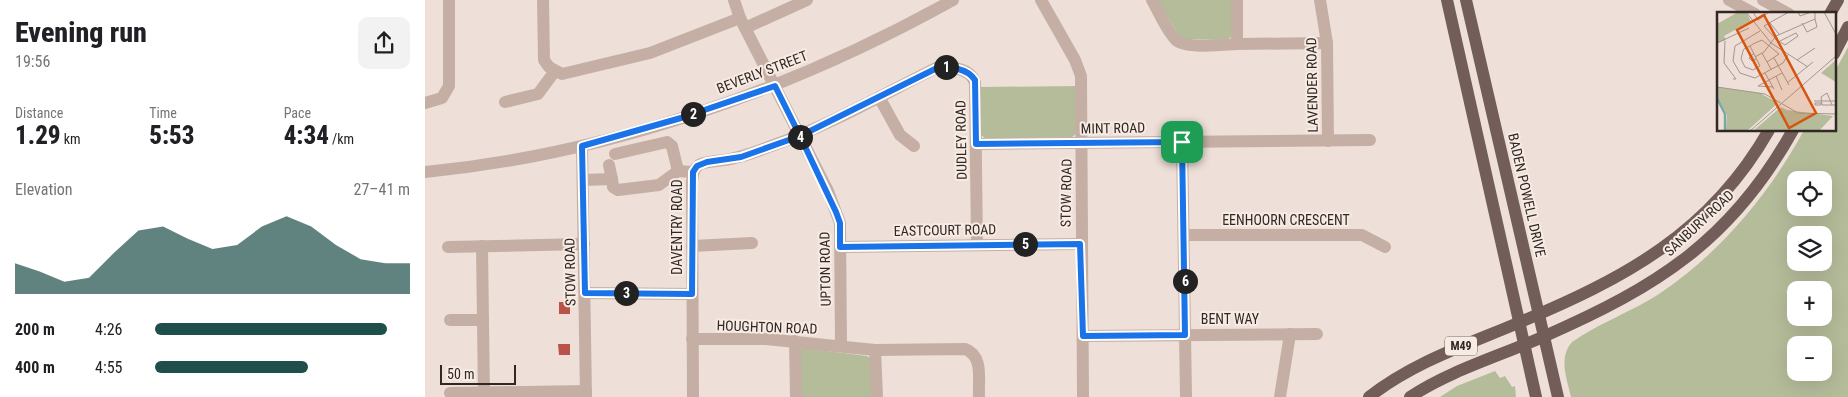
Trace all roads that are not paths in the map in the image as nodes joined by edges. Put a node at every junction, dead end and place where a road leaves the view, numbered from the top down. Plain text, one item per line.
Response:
1 (449, 0) edge
2 (543, 0) edge
3 (734, 0) edge
4 (807, 0) edge
5 (953, 0) edge
6 (1041, 0) edge
7 (1152, 0) edge
8 (1237, 0) edge
9 (1319, 0) edge
10 (1447, 0) edge
11 (1467, 0) edge
12 (1729, 0) edge
13 (1763, 0) edge
14 (1838, 0) edge
15 (1751, 12) edge
16 (1785, 12) edge
17 (1832, 12) edge
18 (742, 23) junction
19 (1848, 27) edge
20 (1837, 39) edge
21 (1237, 44) junction
22 (1327, 44) junction
23 (555, 71) junction
24 (775, 86) junction
25 (879, 97) junction
26 (505, 102) dead end
27 (425, 103) edge
28 (1768, 131) edge
29 (1792, 131) edge
30 (800, 136) junction
31 (1370, 140) dead end
32 (1328, 141) junction
33 (1182, 142) junction
34 (1081, 143) junction
35 (976, 144) junction
36 (582, 146) junction
37 (914, 146) dead end
38 (678, 171) junction
39 (425, 172) edge
40 (693, 172) junction
41 (612, 178) junction
42 (584, 180) junction
43 (1184, 235) junction
44 (752, 243) dead end
45 (584, 244) junction
46 (977, 244) junction
47 (1080, 244) junction
48 (482, 246) junction
49 (692, 246) junction
50 (1385, 246) dead end
51 (448, 247) dead end
52 (840, 247) junction
53 (585, 293) junction
54 (692, 294) junction
55 (1539, 313) junction
56 (450, 320) dead end
57 (483, 320) junction
58 (1519, 323) junction
59 (1290, 334) junction
60 (1317, 334) dead end
61 (1185, 335) junction
62 (1083, 336) junction
63 (1544, 336) junction
64 (692, 340) junction
65 (795, 341) junction
66 (1524, 344) junction
67 (841, 346) junction
68 (875, 350) junction
69 (450, 393) dead end
70 (484, 394) edge
71 (586, 394) edge
72 (693, 397) edge
73 (796, 397) edge
74 (877, 397) edge
75 (979, 397) edge
76 (1083, 397) edge
77 (1186, 397) edge
78 (1280, 397) edge
79 (1369, 397) edge
80 (1410, 397) edge
81 (1536, 397) edge
82 (1558, 397) edge

1 - 27 street
2 - 23 street
3 - 18 street, UPTON ROAD
4 - 18 street
5 - 24 street, BEVERLY STREET
6 - 34 street, STOW ROAD
7 - 21 street
8 - 21 street
9 - 22 street, LAVENDER ROAD
10 - 58 main road
11 - 55 main road, BADEN POWELL DRIVE
12 - 15 street
13 - 16 street
14 - 17 main road
18 - 23 street
18 - 24 street, UPTON ROAD
19 - 20 main road
21 - 22 street
22 - 32 street, LAVENDER ROAD
23 - 26 street
24 - 30 street, UPTON ROAD
24 - 36 street, BEVERLY STREET
25 - 30 street, DUDLEY ROAD
25 - 35 street, DUDLEY ROAD
25 - 37 street
28 - 55 main road, SANBURY ROAD
29 - 63 main road, SANBURY ROAD
30 - 40 street, DAVENTRY ROAD
30 - 52 street, UPTON ROAD
31 - 32 street, MINT ROAD
32 - 33 street, MINT ROAD
33 - 34 street, MINT ROAD
33 - 43 street
34 - 35 street, MINT ROAD
34 - 47 street, STOW ROAD
35 - 46 street, DUDLEY ROAD
36 - 39 street, BEVERLY STREET
36 - 42 street, STOW ROAD
38 - 40 street
38 - 41 street
38 - 41 street
40 - 49 street, DAVENTRY ROAD
41 - 42 street
42 - 45 street, STOW ROAD
43 - 50 street, EENHOORN CRESCENT
43 - 61 street
44 - 49 street
45 - 48 street
45 - 53 street, STOW ROAD
46 - 47 street, EASTCOURT ROAD
46 - 52 street, EASTCOURT ROAD
47 - 62 street, STOW ROAD
48 - 51 street
48 - 57 street
49 - 54 street, DAVENTRY ROAD
52 - 67 street, UPTON ROAD
53 - 54 street
53 - 71 street, STOW ROAD
54 - 64 street, DAVENTRY ROAD
55 - 58 main road, SANBURY ROAD
55 - 63 main road, BADEN POWELL DRIVE
56 - 57 street
57 - 70 street
58 - 66 main road
58 - 79 main road, M49
59 - 60 street, BENT WAY
59 - 61 street, BENT WAY
59 - 78 street
61 - 62 street, BENT WAY
61 - 77 street
62 - 76 street, STOW ROAD
63 - 66 main road, SANBURY ROAD
63 - 82 main road, BADEN POWELL DRIVE
64 - 65 street, HOUGHTON ROAD
64 - 72 street, DAVENTRY ROAD
65 - 67 street, HOUGHTON ROAD
65 - 73 street
66 - 80 main road, M49
66 - 81 main road
67 - 68 street
68 - 74 street
68 - 75 street
69 - 70 street
70 - 71 street

